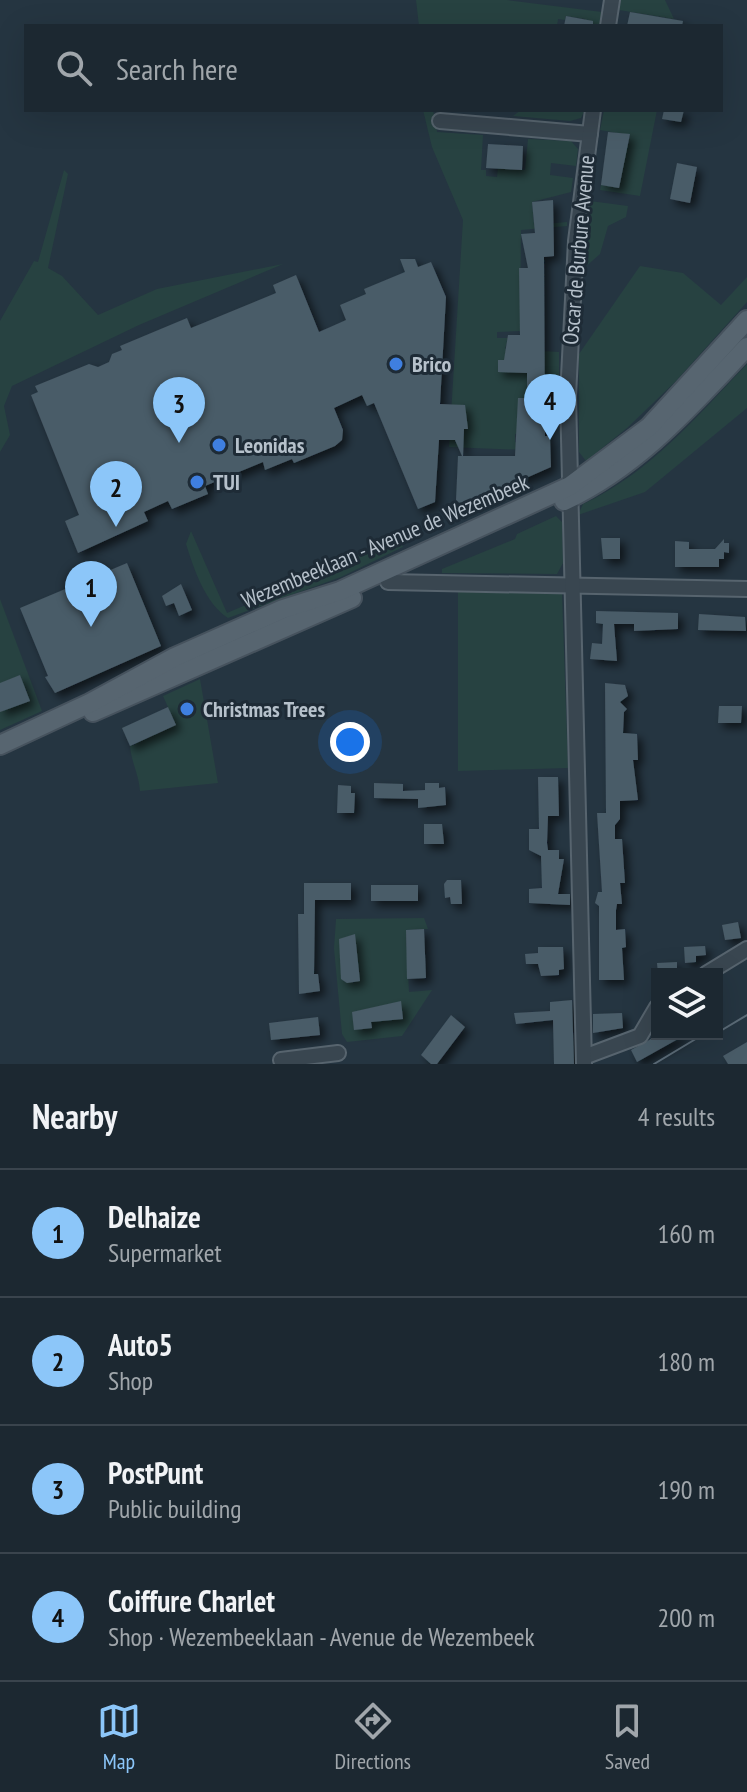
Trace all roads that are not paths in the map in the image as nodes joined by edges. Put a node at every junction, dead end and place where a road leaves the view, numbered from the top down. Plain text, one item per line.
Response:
1 (612, 0) edge
2 (608, 24) edge
3 (593, 112) edge
4 (440, 121) dead end
5 (590, 134) junction
6 (747, 320) edge
7 (747, 347) edge
8 (570, 492) junction
9 (388, 582) junction
10 (572, 583) junction
11 (747, 589) edge
12 (0, 745) edge
13 (0, 754) edge
14 (747, 949) edge
15 (716, 968) edge
16 (651, 1017) edge
17 (338, 1053) dead end
18 (281, 1060) dead end
19 (584, 1061) edge

1 - 2 street
3 - 5 street, Oscar de Burbure Avenue
4 - 5 street
5 - 8 street, Oscar de Burbure Avenue
6 - 8 main road, Wezembeeklaan - Avenue de Wezembeek
7 - 8 main road, Wezembeeklaan - Avenue de Wezembeek
8 - 9 main road, Wezembeeklaan - Avenue de Wezembeek
8 - 10 street, Oscar de Burbure Avenue
8 - 12 main road, Wezembeeklaan - Avenue de Wezembeek
9 - 10 street
9 - 13 main road, Wezembeeklaan - Avenue de Wezembeek
10 - 11 street
10 - 19 street, Oscar de Burbure Avenue
14 - 15 street
16 - 19 street
17 - 18 street

